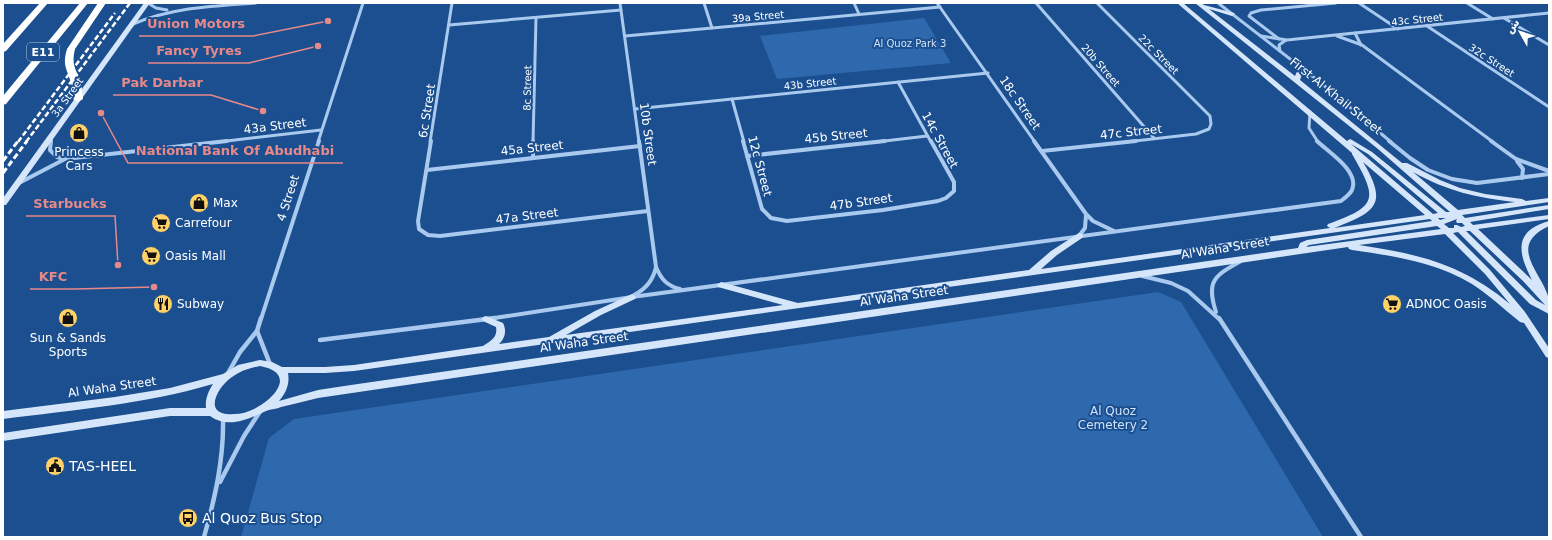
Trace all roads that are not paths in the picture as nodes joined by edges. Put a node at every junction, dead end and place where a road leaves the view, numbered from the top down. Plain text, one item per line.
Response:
1 (44, 3) edge
2 (84, 3) edge
3 (102, 3) edge
4 (148, 3) edge
5 (256, 3) edge
6 (363, 3) edge
7 (452, 3) edge
8 (620, 3) edge
9 (704, 3) edge
10 (854, 3) edge
11 (1036, 3) edge
12 (1097, 3) edge
13 (1180, 3) edge
14 (1218, 3) edge
15 (1336, 3) edge
16 (1359, 3) edge
17 (1467, 3) edge
18 (1199, 4) edge
19 (938, 5) edge
20 (171, 10) junction
21 (621, 10) junction
22 (1549, 13) edge
23 (859, 14) junction
24 (1232, 14) junction
25 (536, 18) junction
26 (1504, 18) junction
27 (1494, 19) junction
28 (132, 24) junction
29 (449, 25) junction
30 (1426, 26) junction
31 (712, 28) junction
32 (1398, 29) junction
33 (1355, 33) junction
34 (1258, 35) junction
35 (1334, 35) junction
36 (625, 36) junction
37 (1280, 40) junction
38 (1287, 40) junction
39 (1362, 45) junction
40 (1549, 45) edge
41 (3, 50) edge
42 (1281, 53) junction
43 (1301, 68) junction
44 (988, 73) junction
45 (1297, 80) junction
46 (898, 82) junction
47 (78, 99) junction
48 (732, 99) junction
49 (3, 102) edge
50 (1549, 107) edge
51 (634, 109) junction
52 (1310, 112) junction
53 (1210, 116) joint
54 (321, 130) junction
55 (51, 136) junction
56 (927, 136) junction
57 (1340, 137) junction
58 (1154, 138) junction
59 (640, 146) junction
60 (1350, 146) junction
61 (1042, 151) junction
62 (747, 156) junction
63 (1390, 156) junction
64 (533, 158) junction
65 (1516, 159) junction
66 (64, 160) junction
67 (427, 170) junction
68 (1549, 171) edge
69 (1549, 174) edge
70 (1522, 178) junction
71 (15, 187) junction
72 (1549, 200) edge
73 (938, 201) joint
74 (1533, 202) junction
75 (3, 203) edge
76 (1549, 207) edge
77 (648, 211) junction
78 (1086, 214) junction
79 (1432, 216) junction
80 (1549, 217) edge
81 (1454, 220) junction
82 (418, 221) joint
83 (787, 221) joint
84 (1439, 223) junction
85 (1549, 223) edge
86 (1472, 228) junction
87 (1115, 231) junction
88 (1312, 232) junction
89 (1448, 232) junction
90 (1079, 236) junction
91 (1343, 246) junction
92 (1301, 250) junction
93 (1248, 257) junction
94 (656, 267) junction
95 (1030, 274) junction
96 (1137, 275) junction
97 (721, 285) junction
98 (689, 289) junction
99 (632, 297) junction
100 (1547, 302) edge
101 (798, 306) junction
102 (1549, 312) edge
103 (1217, 315) junction
104 (486, 319) junction
105 (1531, 327) junction
106 (257, 331) junction
107 (320, 340) dead end
108 (548, 341) junction
109 (485, 349) junction
110 (1549, 355) edge
111 (270, 364) junction
112 (281, 370) junction
113 (226, 376) junction
114 (263, 409) junction
115 (213, 412) junction
116 (3, 416) edge
117 (223, 418) junction
118 (3, 437) edge
119 (219, 484) junction
120 (204, 537) edge
121 (1361, 537) edge

1 - 41 highway, E11
2 - 49 highway, E11
3 - 47 highway
4 - 20 street
4 - 28 street, 3a Street
5 - 20 street
6 - 54 street, 4 Street
7 - 29 street, 6c Street
8 - 21 street, 10b Street
9 - 31 street
10 - 23 street
11 - 58 street, 20b Street
12 - 53 street, 22c Street
13 - 52 street
14 - 24 street
15 - 37 street
16 - 32 street
17 - 27 street
18 - 24 street
18 - 45 street, First Al Khail Street
19 - 23 street, 39a Street
19 - 44 street, 18c Street
20 - 28 street
21 - 25 street
21 - 36 street, 10b Street
22 - 26 street, 43c Street
23 - 31 street, 39a Street
24 - 34 street
25 - 29 street
25 - 64 street, 8c Street
26 - 27 street, 43c Street
26 - 40 street
27 - 30 street, 43c Street
28 - 47 street, 3a Street
29 - 67 street, 6c Street
30 - 32 street, 43c Street
30 - 50 street, 32c Street
31 - 36 street, 39a Street
32 - 33 street, 43c Street
33 - 35 street, 43c Street
33 - 39 street
34 - 37 street, 43c Street
34 - 42 street
35 - 38 street, 43c Street
35 - 39 street
36 - 51 street, 10b Street
37 - 38 street, 43c Street
38 - 42 street
39 - 65 street
42 - 43 street
43 - 45 street
43 - 70 street
44 - 46 street, 43b Street
44 - 61 street, 18c Street
45 - 63 street, First Al Khail Street
46 - 48 street, 43b Street
46 - 56 street, 14c Street
47 - 55 street, 3a Street
48 - 51 street, 43b Street
48 - 62 street, 12c Street
51 - 59 street, 10b Street
52 - 57 street
52 - 87 street
53 - 58 street, 47c Street
54 - 66 street, 43a Street
54 - 106 street, 4 Street
55 - 66 street
55 - 71 street, 3a Street
56 - 62 street, 45b Street
56 - 73 street, 14c Street
57 - 60 street
57 - 81 street
58 - 61 street, 47c Street
59 - 64 street, 45a Street
59 - 77 street, 10b Street
60 - 79 street
60 - 88 street
61 - 78 street, 18c Street
62 - 83 street, 12c Street
63 - 74 street
63 - 81 street, First Al Khail Street
64 - 67 street, 45a Street
65 - 68 street
65 - 70 street
66 - 71 street, 43a Street
67 - 82 street, 6c Street
69 - 70 street
71 - 75 street, 3a Street
72 - 74 street, Al Waha Street
73 - 83 street, 47b Street
74 - 81 street, Al Waha Street
76 - 81 street
77 - 82 street, 47a Street
77 - 94 street, 10b Street
78 - 87 street, 18c Street
78 - 90 street
79 - 81 street
79 - 84 street
79 - 88 street, Al Waha Street
80 - 86 street, Al Waha Street
81 - 84 street
81 - 86 street, Al Waha Street
81 - 89 street, Al Waha Street
81 - 102 street
84 - 89 street
84 - 92 street
85 - 100 street
86 - 100 street
87 - 90 street
88 - 95 street, Al Waha Street
89 - 91 street, Al Waha Street
89 - 105 street
90 - 95 street
90 - 97 street
91 - 92 street, Al Waha Street
91 - 105 street
92 - 93 street, Al Waha Street
93 - 96 street, Al Waha Street
93 - 103 street
94 - 98 street, 10b Street
94 - 99 street, 10b Street
95 - 101 street, Al Waha Street
96 - 103 street
96 - 114 street, Al Waha Street
97 - 98 street
97 - 101 street
98 - 99 street
99 - 104 street
99 - 108 street
101 - 108 street, Al Waha Street
103 - 121 street
104 - 107 street
104 - 109 street
105 - 110 street
106 - 111 street
106 - 113 street, 4 Street
108 - 109 street, Al Waha Street
109 - 112 street, Al Waha Street
111 - 112 street
111 - 113 street
112 - 114 street
113 - 115 street
113 - 116 street, Al Waha Street
114 - 117 street
114 - 119 street
115 - 117 street
115 - 118 street
117 - 119 street
119 - 120 street

